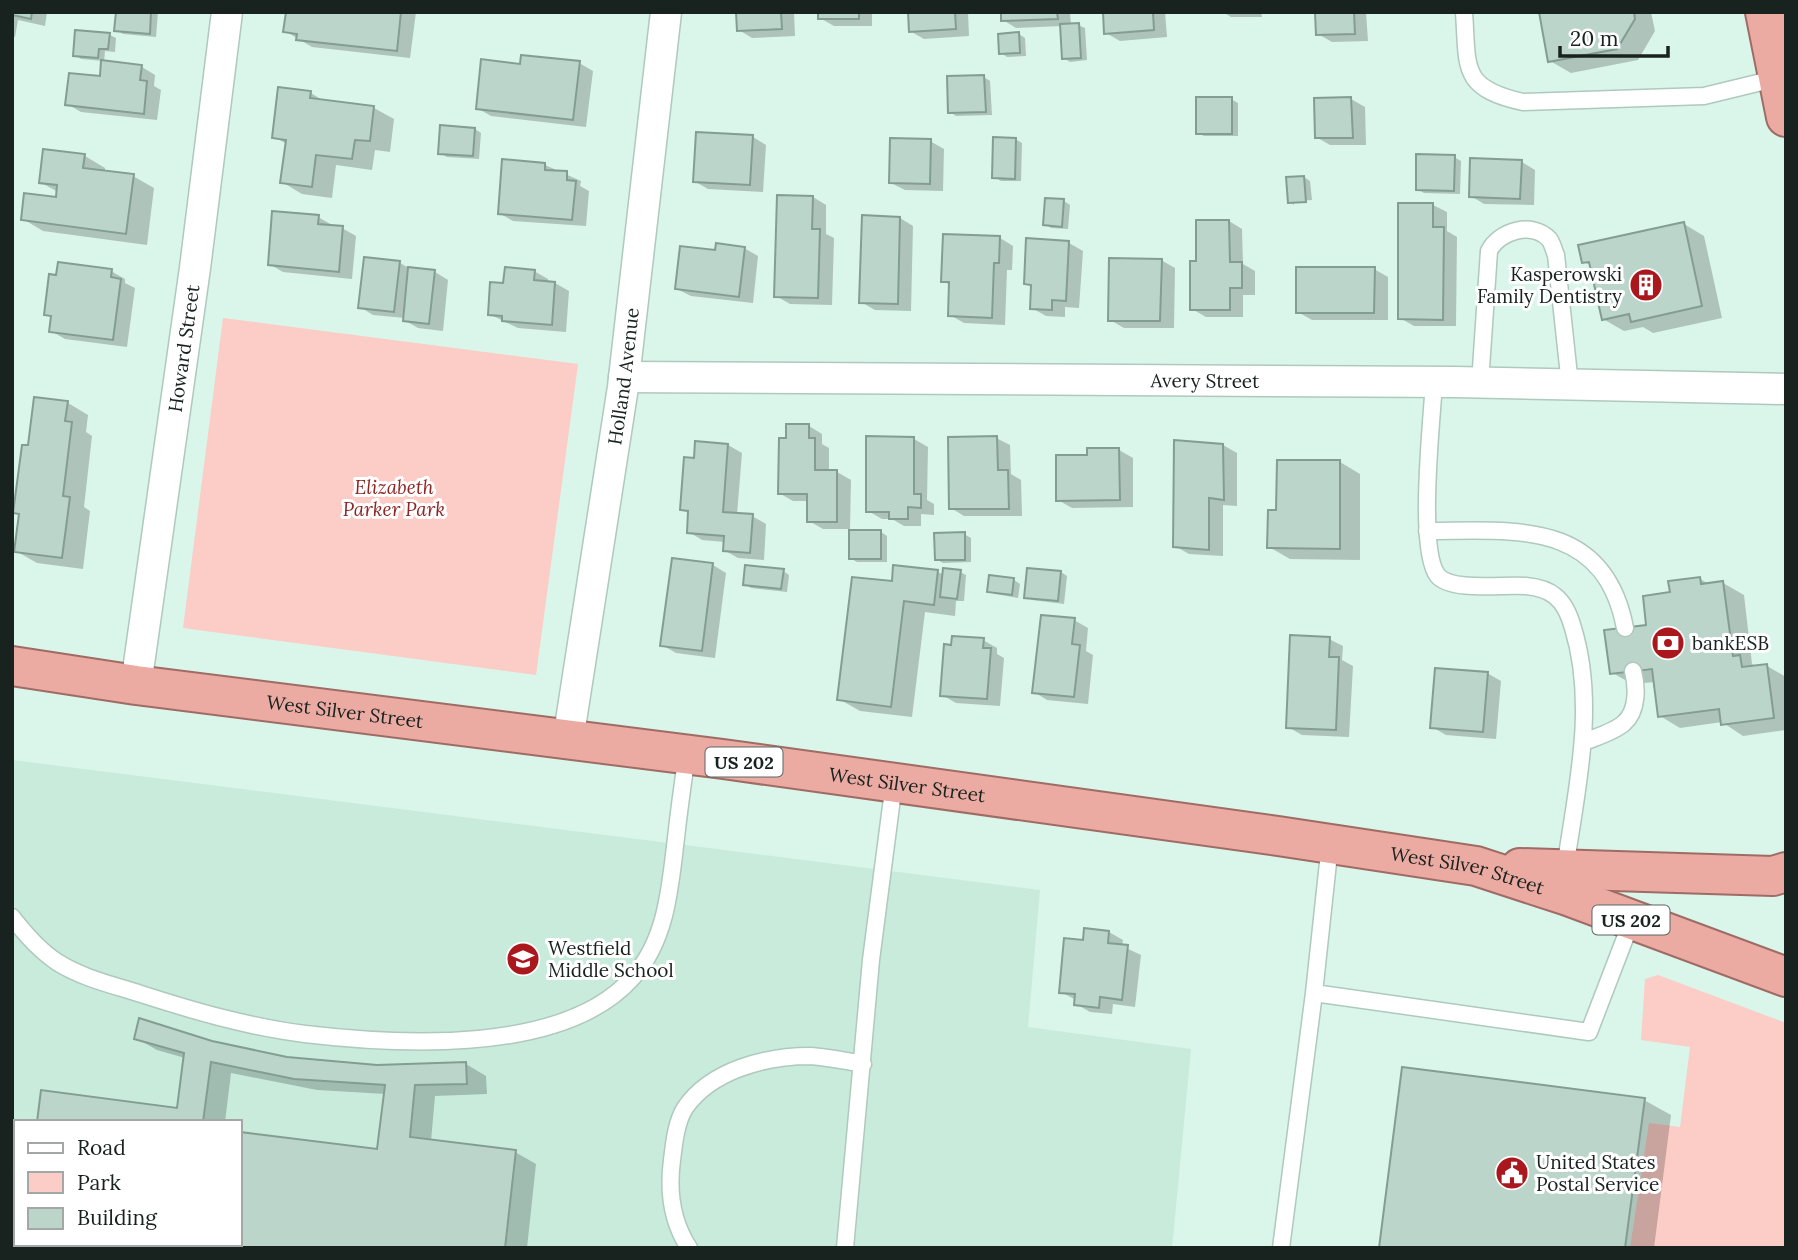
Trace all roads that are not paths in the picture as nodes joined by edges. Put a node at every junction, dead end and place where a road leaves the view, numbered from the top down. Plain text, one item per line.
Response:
1 (227, 12) edge
2 (666, 12) edge
3 (1464, 12) edge
4 (1765, 12) edge
5 (1778, 78) junction
6 (1786, 117) edge
7 (624, 377) junction
8 (1434, 382) junction
9 (1480, 383) junction
10 (1570, 385) junction
11 (1786, 389) edge
12 (1427, 531) junction
13 (1625, 628) dead end
14 (12, 666) edge
15 (1633, 671) dead end
16 (136, 685) junction
17 (568, 740) junction
18 (1584, 742) junction
19 (687, 754) junction
20 (894, 783) junction
21 (1330, 844) junction
22 (1476, 866) junction
23 (1565, 869) junction
24 (1786, 872) edge
25 (12, 917) edge
26 (1632, 920) junction
27 (23, 931) junction
28 (12, 945) edge
29 (1786, 977) edge
30 (1314, 993) junction
31 (863, 1064) junction
32 (689, 1248) edge
33 (845, 1248) edge
34 (1281, 1248) edge

1 - 16 street, Howard Street
2 - 7 street, Holland Avenue
3 - 5 lane
4 - 5 highway
5 - 6 highway
7 - 8 street, Avery Street
7 - 17 street, Holland Avenue
8 - 9 street, Avery Street
8 - 12 lane
9 - 10 street, Avery Street
9 - 10 lane
10 - 11 street, Avery Street
12 - 13 lane
12 - 18 lane
14 - 16 highway, West Silver Street / US 202
15 - 18 lane
16 - 17 highway, West Silver Street / US 202
17 - 19 highway, West Silver Street / US 202
18 - 23 lane
19 - 20 highway, West Silver Street / US 202
19 - 27 lane
20 - 21 highway, West Silver Street / US 202
20 - 31 lane
21 - 22 highway, West Silver Street / US 202
21 - 30 lane
22 - 23 highway
22 - 26 highway, West Silver Street / US 202
23 - 24 highway
25 - 27 lane
26 - 29 highway, West Silver Street / US 202
26 - 30 lane
27 - 28 lane
30 - 34 lane
31 - 32 lane
31 - 33 lane

